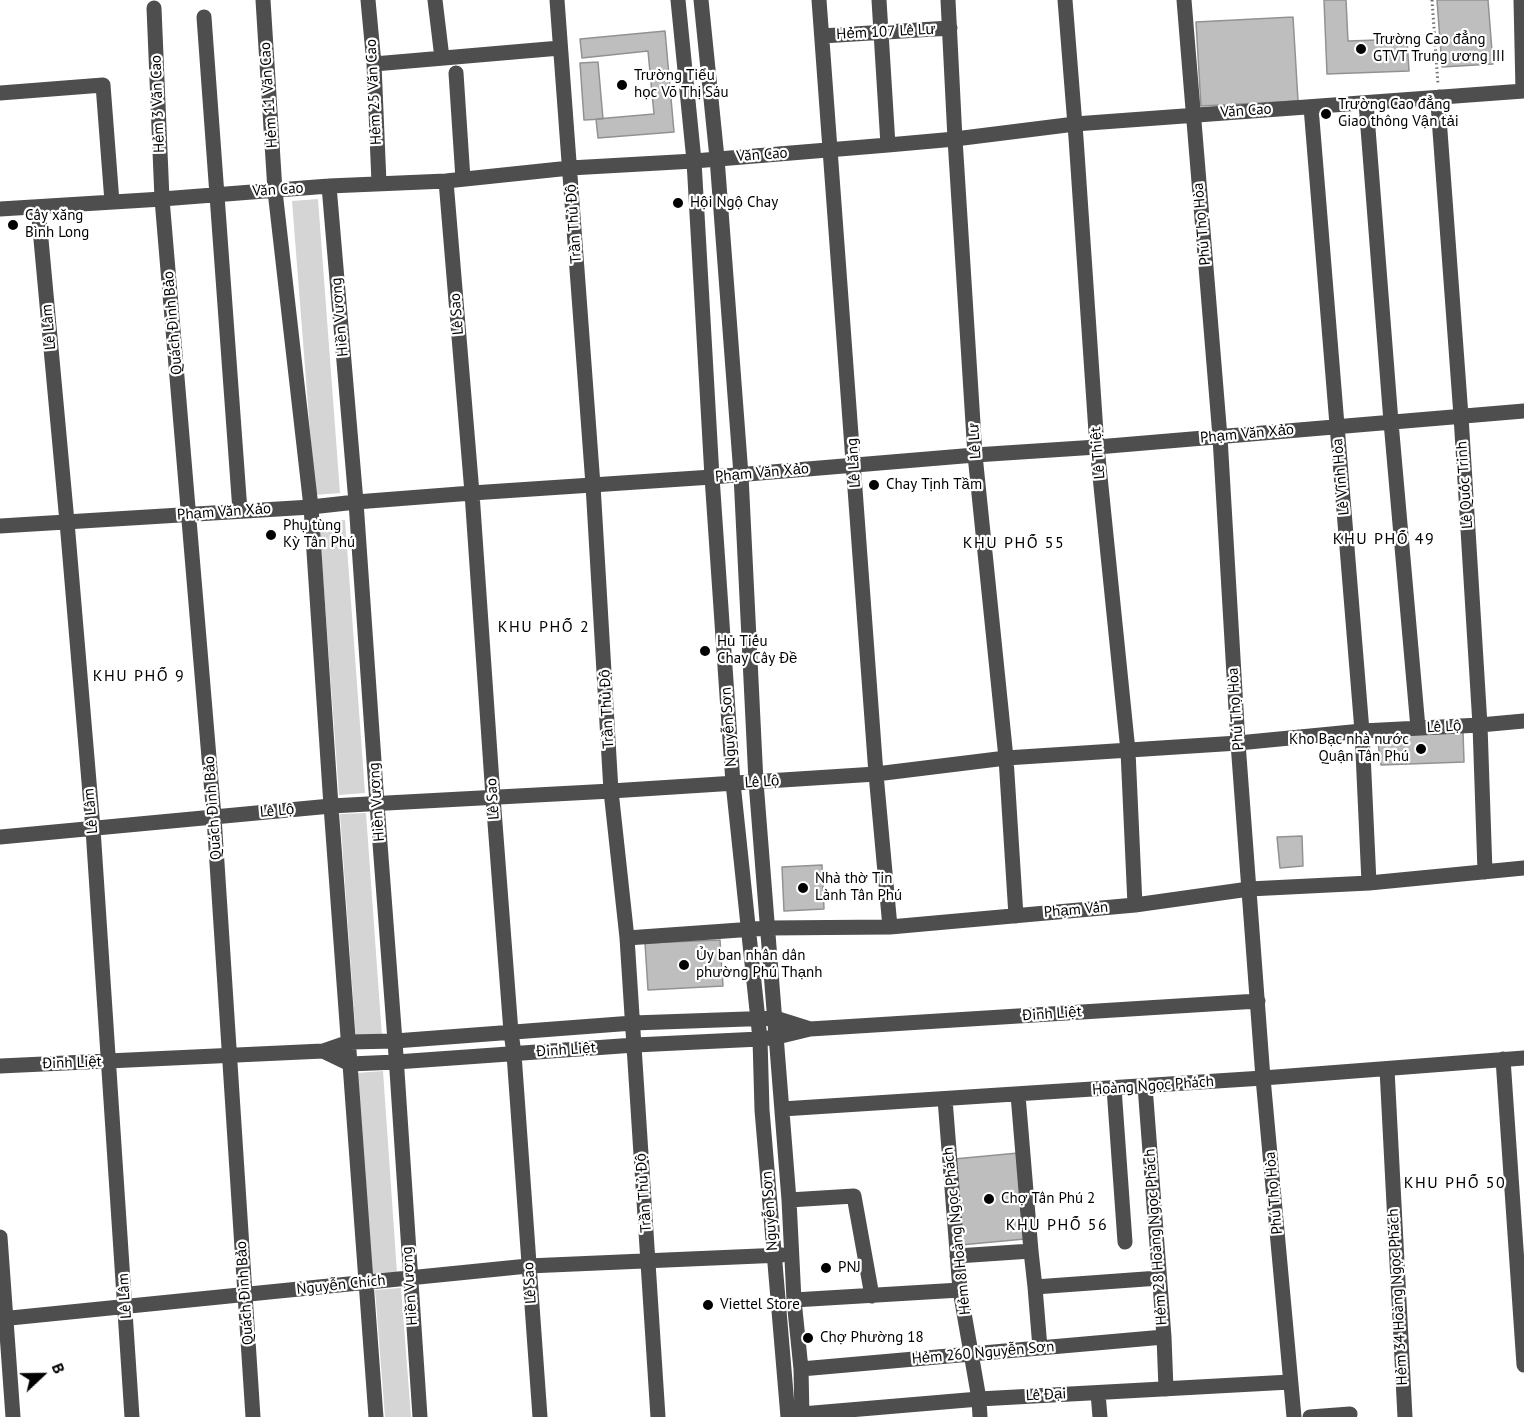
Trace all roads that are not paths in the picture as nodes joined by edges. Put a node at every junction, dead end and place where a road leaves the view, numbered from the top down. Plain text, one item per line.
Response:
1 (263, 0) edge
2 (368, 0) edge
3 (435, 0) edge
4 (557, 0) edge
5 (678, 0) edge
6 (701, 0) edge
7 (819, 0) edge
8 (879, 0) edge
9 (948, 0) edge
10 (1065, 0) edge
11 (1184, 0) edge
12 (1521, 0) edge
13 (154, 8) dead end
14 (204, 17) dead end
15 (950, 28) junction
16 (881, 32) junction
17 (822, 36) junction
18 (560, 48) junction
19 (442, 57) junction
20 (374, 64) junction
21 (456, 73) dead end
22 (1523, 91) edge
23 (0, 93) edge
24 (1439, 98) junction
25 (1366, 103) junction
26 (1311, 107) junction
27 (1193, 115) junction
28 (1075, 124) junction
29 (955, 139) junction
30 (888, 145) junction
31 (830, 151) junction
32 (717, 158) junction
33 (694, 161) junction
34 (570, 168) junction
35 (464, 179) junction
36 (446, 181) junction
37 (379, 183) junction
38 (329, 186) junction
39 (275, 191) junction
40 (217, 195) junction
41 (162, 199) junction
42 (112, 202) junction
43 (38, 207) junction
44 (0, 209) edge
45 (1524, 411) edge
46 (1461, 416) junction
47 (1391, 422) junction
48 (1337, 427) junction
49 (1220, 436) junction
50 (1097, 447) junction
51 (975, 455) junction
52 (854, 466) junction
53 (741, 475) junction
54 (712, 477) junction
55 (593, 485) junction
56 (472, 493) junction
57 (356, 502) junction
58 (311, 507) junction
59 (240, 511) junction
60 (190, 514) junction
61 (67, 522) junction
62 (0, 525) edge
63 (1524, 721) edge
64 (1480, 725) junction
65 (1418, 728) junction
66 (1362, 731) junction
67 (1238, 743) junction
68 (1128, 751) junction
69 (1006, 758) junction
70 (876, 774) junction
71 (756, 782) junction
72 (733, 783) junction
73 (611, 791) junction
74 (493, 797) junction
75 (377, 804) junction
76 (331, 806) junction
77 (214, 817) junction
78 (93, 828) junction
79 (0, 837) edge
80 (1524, 868) edge
81 (1485, 872) junction
82 (1369, 883) junction
83 (1249, 889) junction
84 (1135, 905) junction
85 (1017, 916) junction
86 (890, 927) junction
87 (768, 928) junction
88 (748, 930) junction
89 (627, 938) junction
90 (1258, 1001) junction
91 (775, 1018) junction
92 (757, 1019) junction
93 (633, 1023) junction
94 (810, 1029) junction
95 (511, 1032) junction
96 (777, 1037) junction
97 (760, 1039) junction
98 (395, 1041) junction
99 (349, 1042) junction
100 (634, 1045) junction
101 (323, 1051) junction
102 (514, 1054) junction
103 (230, 1055) junction
104 (1524, 1058) edge
105 (1503, 1059) junction
106 (109, 1062) junction
107 (396, 1062) junction
108 (350, 1064) junction
109 (0, 1066) edge
110 (1387, 1069) junction
111 (1263, 1078) junction
112 (1145, 1086) junction
113 (1114, 1088) junction
114 (1018, 1095) junction
115 (945, 1099) junction
116 (782, 1109) junction
117 (789, 1200) junction
118 (0, 1237) edge
119 (1125, 1242) dead end
120 (1031, 1251) junction
121 (791, 1254) junction
122 (774, 1256) junction
123 (957, 1256) junction
124 (648, 1262) junction
125 (528, 1266) junction
126 (410, 1278) junction
127 (1159, 1278) junction
128 (365, 1282) junction
129 (1035, 1287) junction
130 (960, 1290) junction
131 (246, 1294) junction
132 (872, 1296) junction
133 (794, 1300) junction
134 (125, 1306) junction
135 (3, 1319) edge
136 (1164, 1337) junction
137 (1040, 1348) junction
138 (972, 1353) junction
139 (1524, 1365) edge
140 (801, 1369) junction
141 (1290, 1382) junction
142 (1166, 1389) junction
143 (1098, 1393) junction
144 (979, 1399) junction
145 (1350, 1414) dead end
146 (798, 1416) edge
147 (13, 1417) edge
148 (132, 1417) edge
149 (253, 1417) edge
150 (376, 1417) edge
151 (420, 1417) edge
152 (540, 1417) edge
153 (658, 1417) edge
154 (980, 1417) edge
155 (1100, 1417) edge
156 (1294, 1417) edge
157 (1310, 1417) edge
158 (1405, 1417) edge

1 - 39 street, Hẻm 11 Văn Cao
2 - 20 street, Hẻm 25 Văn Cao
3 - 19 street
4 - 18 street, Trần Thủ Độ
5 - 33 street, Nguyễn Sơn
6 - 32 street, Nguyễn Sơn
7 - 17 street, Lê Lăng
8 - 16 street
9 - 15 street, Lê Lư
10 - 28 street, Lê Thiệt
11 - 27 street, Phú Thọ Hòa
12 - 22 street
13 - 41 street, Hẻm 3 Văn Cao
14 - 40 street
15 - 16 street, Hẻm 107 Lê Lư
15 - 29 street, Lê Lư
16 - 17 street, Hẻm 107 Lê Lư
16 - 30 street
17 - 31 street, Lê Lăng
18 - 19 street
18 - 34 street, Trần Thủ Độ
19 - 20 street
20 - 37 street, Hẻm 25 Văn Cao
21 - 35 street
22 - 24 street, Văn Cao
23 - 42 street
24 - 25 street, Văn Cao
24 - 46 street, Lê Quốc Trinh
25 - 26 street, Văn Cao
25 - 47 street
26 - 27 street, Văn Cao
26 - 48 street, Lê Vĩnh Hòa
27 - 28 street, Văn Cao
27 - 49 street, Phú Thọ Hòa
28 - 29 street, Văn Cao
28 - 50 street, Lê Thiệt
29 - 30 street, Văn Cao
29 - 51 street, Lê Lư
30 - 31 street, Văn Cao
31 - 32 street, Văn Cao
31 - 52 street, Lê Lăng
32 - 33 street, Văn Cao
32 - 53 street, Nguyễn Sơn
33 - 34 street, Văn Cao
33 - 54 street, Nguyễn Sơn
34 - 35 street, Văn Cao
34 - 55 street, Trần Thủ Độ
35 - 36 street, Văn Cao
36 - 37 street, Văn Cao
36 - 56 street, Lê Sao
37 - 38 street, Văn Cao
38 - 39 street, Văn Cao
38 - 57 street, Hiền Vương
39 - 40 street, Văn Cao
39 - 58 street
40 - 41 street, Văn Cao
40 - 59 street
41 - 42 street, Văn Cao
41 - 60 street, Quách Đình Bảo
42 - 43 street, Văn Cao
43 - 44 street, Văn Cao
43 - 61 street, Lê Lâm
45 - 46 street, Phạm Văn Xảo
46 - 47 street, Phạm Văn Xảo
46 - 64 street, Lê Quốc Trinh
47 - 48 street, Phạm Văn Xảo
47 - 65 street
48 - 49 street, Phạm Văn Xảo
48 - 66 street, Lê Vĩnh Hòa
49 - 50 street, Phạm Văn Xảo
49 - 67 street, Phú Thọ Hòa
50 - 51 street, Phạm Văn Xảo
50 - 68 street, Lê Thiệt
51 - 52 street, Phạm Văn Xảo
51 - 69 street, Lê Lư
52 - 53 street, Phạm Văn Xảo
52 - 70 street, Lê Lăng
53 - 54 street, Phạm Văn Xảo
53 - 71 street, Nguyễn Sơn
54 - 55 street, Phạm Văn Xảo
54 - 72 street, Nguyễn Sơn
55 - 56 street, Phạm Văn Xảo
55 - 73 street, Trần Thủ Độ
56 - 57 street, Phạm Văn Xảo
56 - 74 street, Lê Sao
57 - 58 street, Phạm Văn Xảo
57 - 75 street, Hiền Vương
58 - 59 street, Phạm Văn Xảo
58 - 76 street
59 - 60 street, Phạm Văn Xảo
60 - 61 street, Phạm Văn Xảo
60 - 77 street, Quách Đình Bảo
61 - 62 street, Phạm Văn Xảo
61 - 78 street, Lê Lâm
63 - 64 street, Lê Lộ
64 - 65 street, Lê Lộ
64 - 81 street, Lê Quốc Trinh
65 - 66 street, Lê Lộ
66 - 67 street, Lê Lộ
66 - 82 street, Lê Vĩnh Hòa
67 - 68 street, Lê Lộ
67 - 83 street, Phú Thọ Hòa
68 - 69 street, Lê Lộ
68 - 84 street, Lê Thiệt
69 - 70 street, Lê Lộ
69 - 85 street, Lê Lư
70 - 71 street, Lê Lộ
70 - 86 street, Lê Lăng
71 - 72 street, Lê Lộ
71 - 87 street, Nguyễn Sơn
72 - 73 street, Lê Lộ
72 - 88 street, Nguyễn Sơn
73 - 74 street, Lê Lộ
73 - 89 street, Trần Thủ Độ
74 - 75 street, Lê Lộ
74 - 95 street, Lê Sao
75 - 76 street, Lê Lộ
75 - 98 street, Hiền Vương
76 - 77 street, Lê Lộ
76 - 99 street
77 - 78 street, Lê Lộ
77 - 103 street, Quách Đình Bảo
78 - 79 street, Lê Lộ
78 - 106 street, Lê Lâm
80 - 81 street, Phạm Vấn
81 - 82 street, Phạm Vấn
82 - 83 street, Phạm Vấn
83 - 84 street, Phạm Vấn
83 - 90 street, Phú Thọ Hòa
84 - 85 street, Phạm Vấn
85 - 86 street, Phạm Vấn
86 - 87 street, Phạm Vấn
87 - 88 street, Phạm Vấn
87 - 91 street, Nguyễn Sơn
88 - 89 street, Phạm Vấn
88 - 92 street, Nguyễn Sơn
89 - 93 street, Trần Thủ Độ
90 - 94 street, Đinh Liệt
90 - 111 street, Phú Thọ Hòa
91 - 92 street, Đinh Liệt
91 - 94 street, Đinh Liệt
91 - 96 street, Nguyễn Sơn
92 - 93 street, Đinh Liệt
92 - 97 street, Nguyễn Sơn
93 - 95 street, Đinh Liệt
93 - 100 street, Trần Thủ Độ
94 - 96 street, Đinh Liệt
95 - 98 street, Đinh Liệt
95 - 102 street, Lê Sao
96 - 97 street, Đinh Liệt
96 - 116 street, Nguyễn Sơn
97 - 100 street, Đinh Liệt
97 - 122 street, Nguyễn Sơn
98 - 99 street, Đinh Liệt
98 - 107 street, Hiền Vương
99 - 101 street, Đinh Liệt
99 - 108 street
100 - 102 street, Đinh Liệt
100 - 124 street, Trần Thủ Độ
101 - 103 street, Đinh Liệt
101 - 108 street, Đinh Liệt
102 - 107 street, Đinh Liệt
102 - 125 street, Lê Sao
103 - 106 street, Đinh Liệt
103 - 131 street, Quách Đình Bảo
104 - 105 street, Hoàng Ngọc Phách
105 - 110 street, Hoàng Ngọc Phách
105 - 139 street
106 - 109 street, Đinh Liệt
106 - 134 street, Lê Lâm
107 - 108 street, Đinh Liệt
107 - 126 street, Hiền Vương
108 - 128 street
110 - 111 street, Hoàng Ngọc Phách
110 - 158 street, Hẻm 34 Hoàng Ngọc Phách
111 - 112 street, Hoàng Ngọc Phách
111 - 141 street, Phú Thọ Hòa
112 - 113 street, Hoàng Ngọc Phách
112 - 127 street, Hẻm 28 Hoàng Ngọc Phách
113 - 114 street, Hoàng Ngọc Phách
113 - 119 street
114 - 115 street, Hoàng Ngọc Phách
114 - 120 street
115 - 116 street, Hoàng Ngọc Phách
115 - 123 street, Hẻm 8 Hoàng Ngọc Phách
116 - 117 street, Nguyễn Sơn
117 - 121 street, Nguyễn Sơn
117 - 132 street
118 - 135 street
120 - 123 street
120 - 129 street
121 - 122 street, Nguyễn Chích
121 - 133 street, Nguyễn Sơn
122 - 124 street, Nguyễn Chích
122 - 146 street, Nguyễn Sơn
123 - 130 street, Hẻm 8 Hoàng Ngọc Phách
124 - 125 street, Nguyễn Chích
124 - 153 street, Trần Thủ Độ
125 - 126 street, Nguyễn Chích
125 - 152 street, Lê Sao
126 - 128 street, Nguyễn Chích
126 - 151 street, Hiền Vương
127 - 129 street
127 - 136 street, Hẻm 28 Hoàng Ngọc Phách
128 - 131 street, Nguyễn Chích
128 - 150 street
129 - 137 street
130 - 132 street
130 - 138 street, Hẻm 8 Hoàng Ngọc Phách
131 - 134 street, Nguyễn Chích
131 - 149 street, Quách Đình Bảo
132 - 133 street
133 - 140 street, Nguyễn Sơn
134 - 135 street, Nguyễn Chích
134 - 148 street, Lê Lâm
135 - 147 street
136 - 137 street, Hẻm 260 Nguyễn Sơn
136 - 142 street, Hẻm 28 Hoàng Ngọc Phách
137 - 138 street, Hẻm 260 Nguyễn Sơn
138 - 140 street, Hẻm 260 Nguyễn Sơn
138 - 144 street, Hẻm 8 Hoàng Ngọc Phách
140 - 146 street, Nguyễn Sơn
141 - 142 street, Lê Đại
141 - 156 street, Phú Thọ Hòa
142 - 143 street, Lê Đại
143 - 144 street, Lê Đại
143 - 155 street
144 - 146 street, Lê Đại
144 - 154 street, Hẻm 8 Hoàng Ngọc Phách
145 - 157 street

